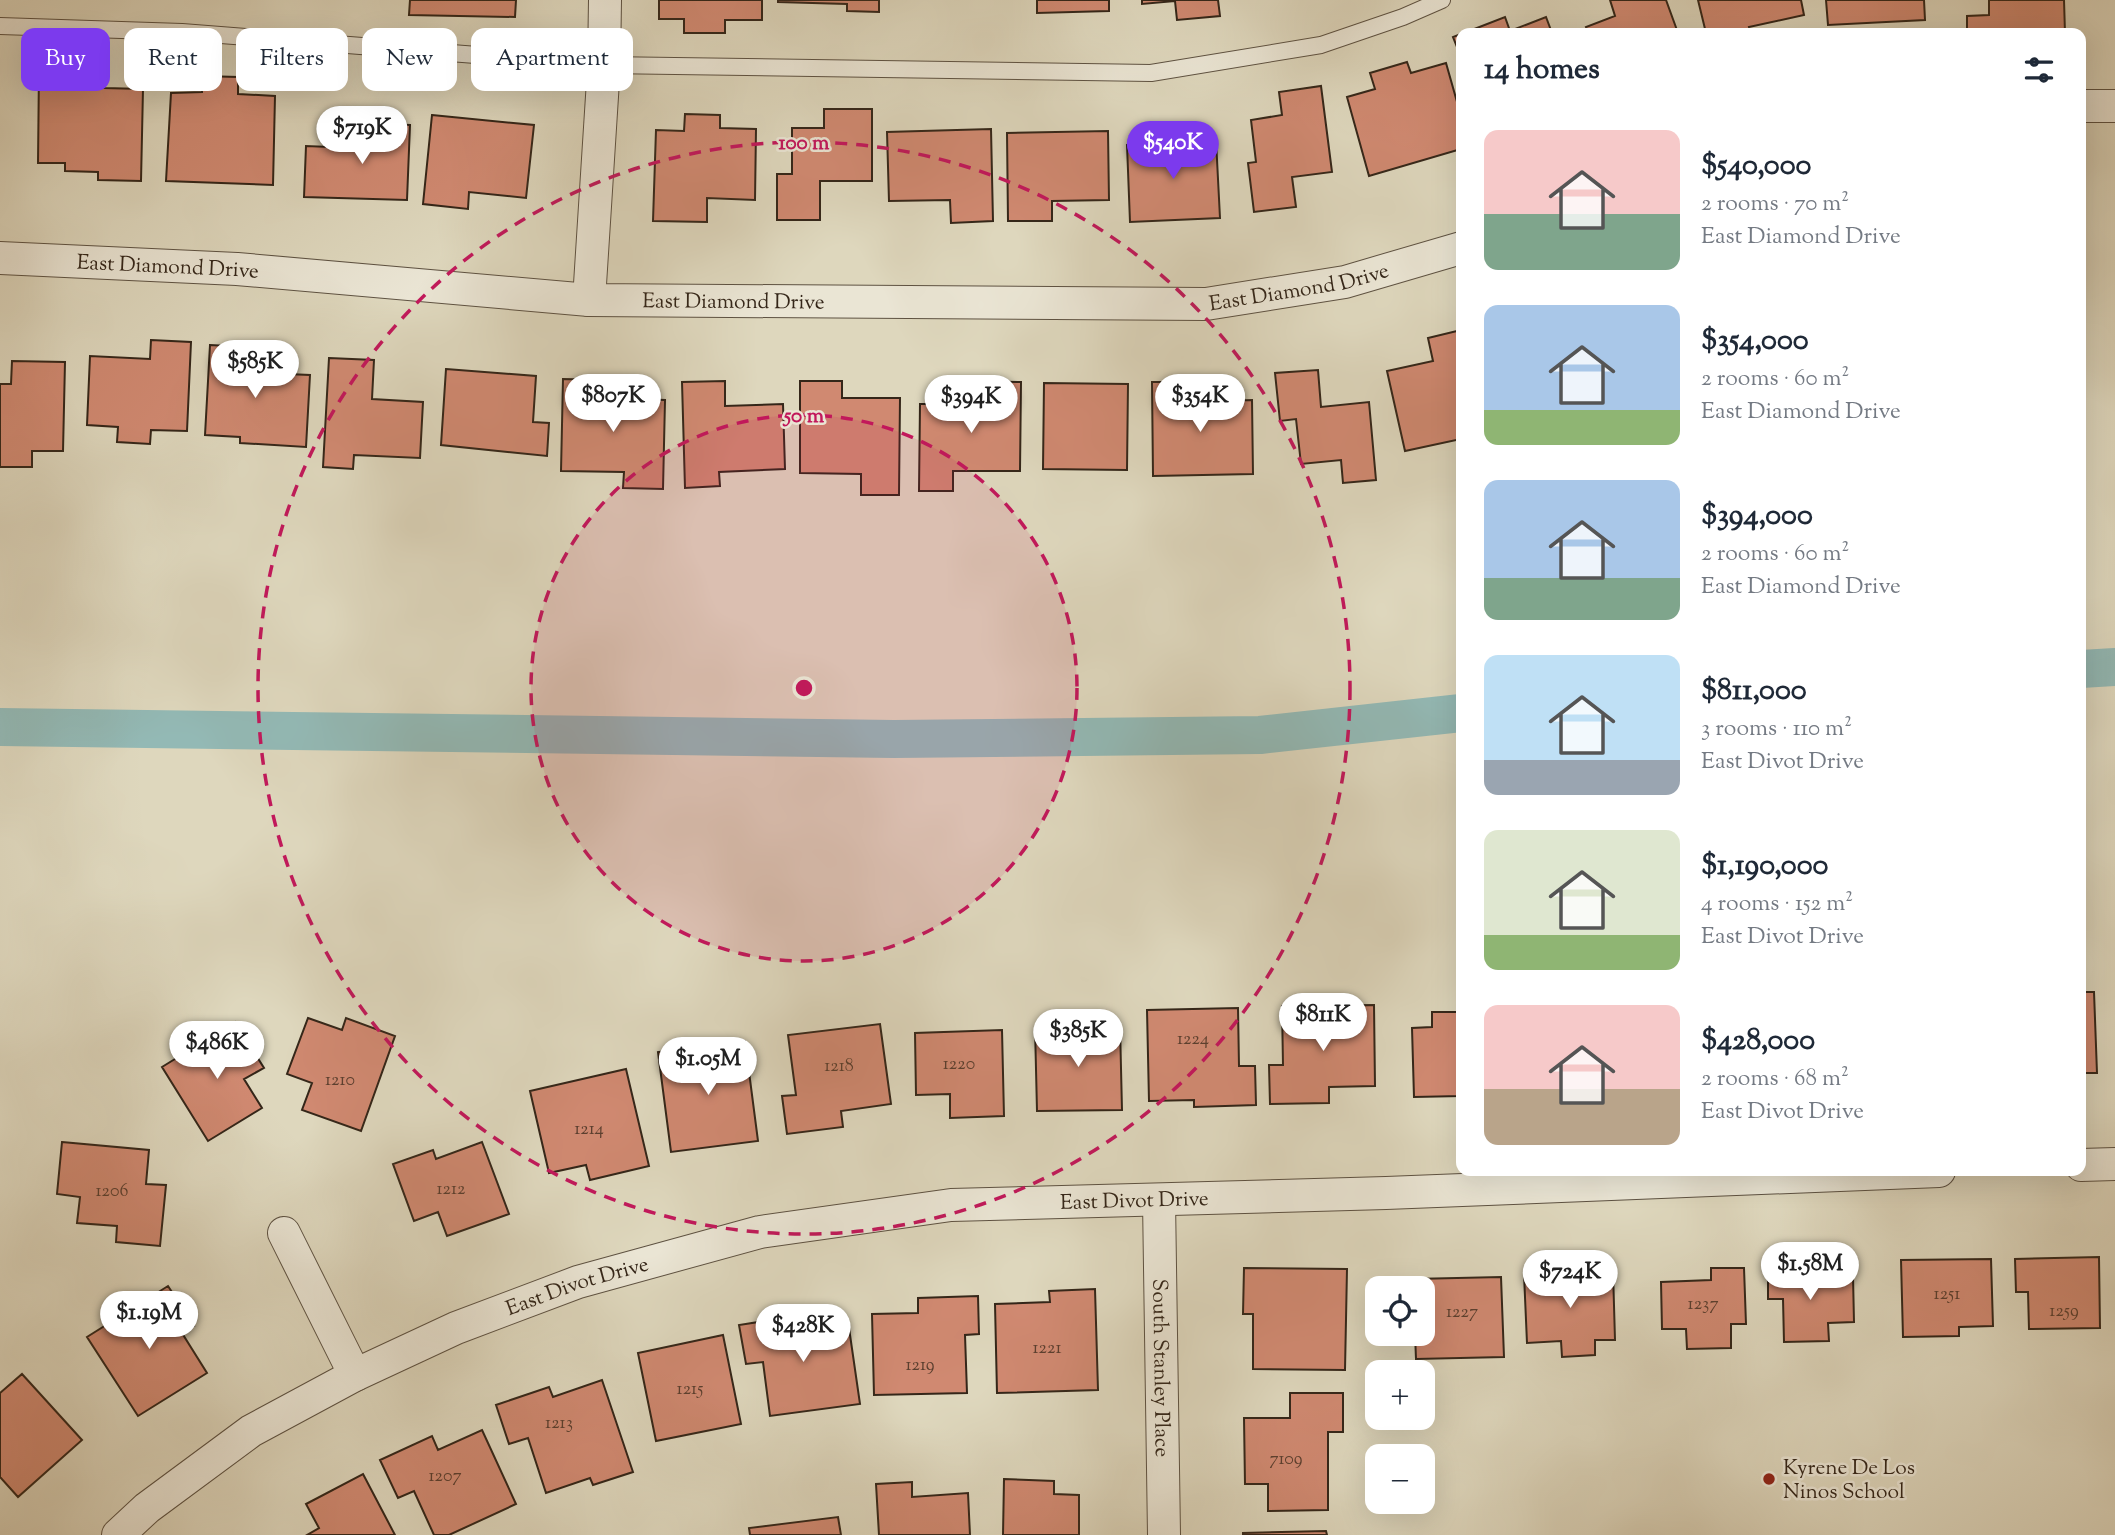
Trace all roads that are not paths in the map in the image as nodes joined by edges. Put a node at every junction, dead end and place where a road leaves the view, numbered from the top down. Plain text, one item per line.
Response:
1 (605, 0) edge
2 (1442, 0) edge
3 (0, 26) edge
4 (605, 28) edge
5 (471, 55) edge
6 (633, 65) edge
7 (602, 91) edge
8 (2086, 106) edge
9 (2115, 106) edge
10 (1456, 249) edge
11 (0, 258) edge
12 (589, 300) junction
13 (2115, 1164) edge
14 (2086, 1165) edge
15 (1805, 1176) edge
16 (1159, 1200) junction
17 (284, 1233) dead end
18 (355, 1375) junction
19 (118, 1535) edge
20 (1164, 1535) edge

1 - 4 street
2 - 6 lane
3 - 5 lane
7 - 12 street
8 - 9 street
10 - 12 street, East Diamond Drive
11 - 12 street, East Diamond Drive
13 - 14 street
15 - 16 street, East Divot Drive
16 - 18 street, East Divot Drive
16 - 20 street, South Stanley Place
17 - 18 street
18 - 19 street, East Divot Drive

